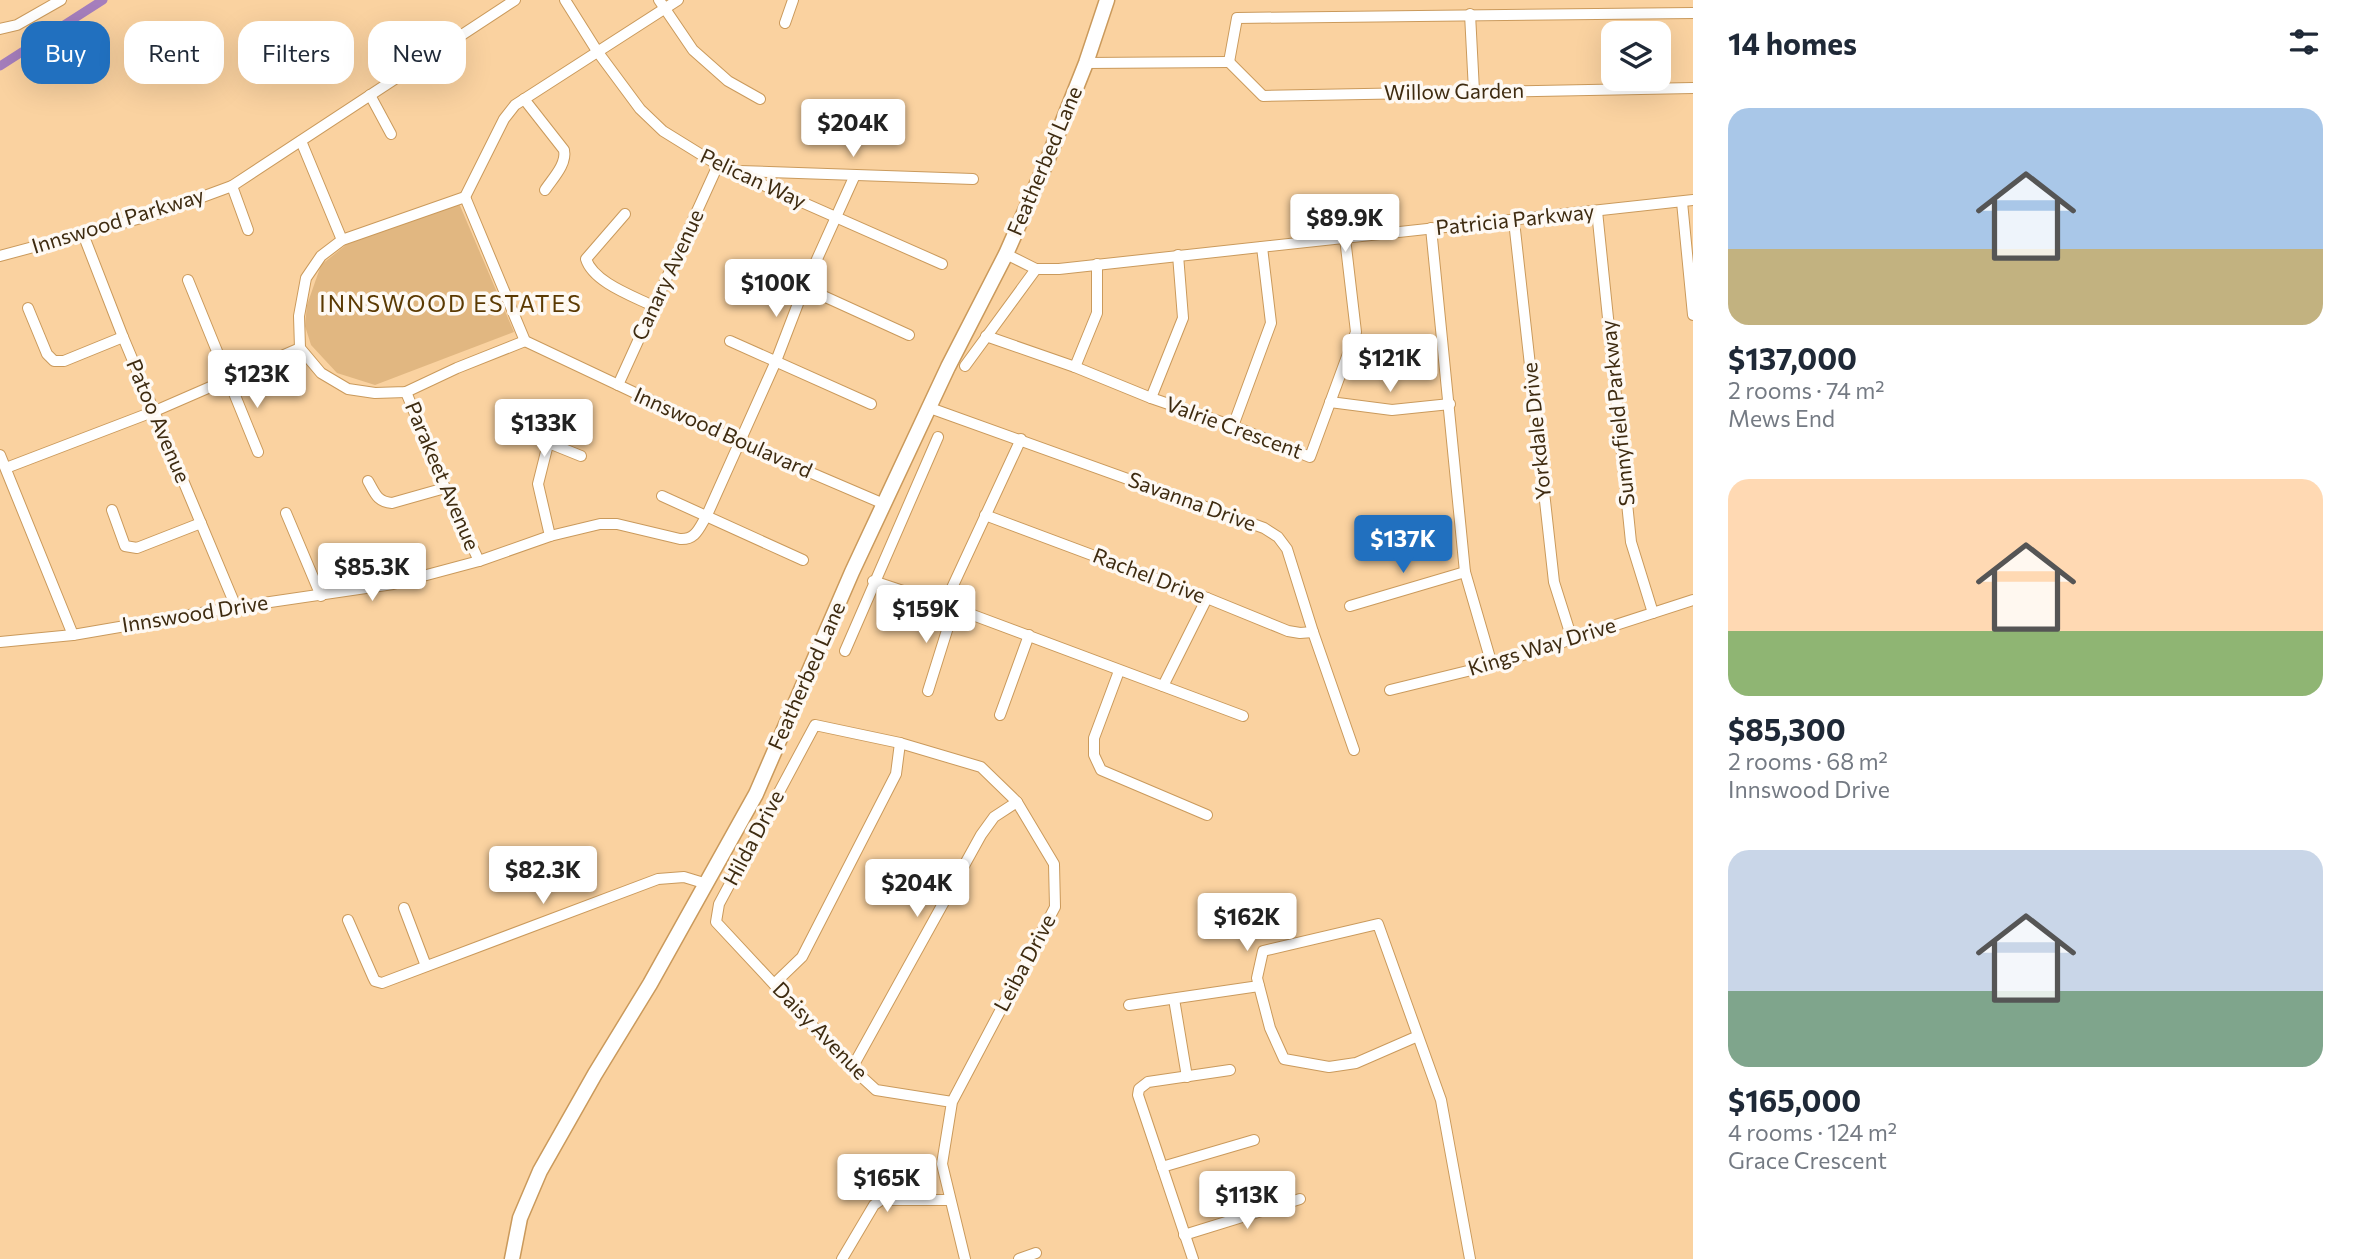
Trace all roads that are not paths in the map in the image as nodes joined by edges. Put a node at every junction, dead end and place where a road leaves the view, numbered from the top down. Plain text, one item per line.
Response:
1 (61, 0) edge
2 (515, 0) edge
3 (565, 0) edge
4 (678, 0) edge
5 (793, 0) edge
6 (1107, 0) edge
7 (662, 5) edge
8 (1693, 13) edge
9 (1470, 14) junction
10 (785, 23) dead end
11 (0, 29) edge
12 (597, 51) junction
13 (1229, 62) junction
14 (1086, 63) junction
15 (1693, 88) edge
16 (1474, 91) junction
17 (370, 95) junction
18 (524, 99) junction
19 (760, 99) dead end
20 (391, 134) dead end
21 (301, 141) junction
22 (718, 165) junction
23 (731, 170) junction
24 (855, 175) junction
25 (973, 179) dead end
26 (232, 186) junction
27 (545, 190) dead end
28 (465, 197) junction
29 (1693, 200) edge
30 (1682, 202) junction
31 (1597, 211) junction
32 (625, 214) dead end
33 (836, 216) junction
34 (1514, 220) junction
35 (1431, 228) junction
36 (248, 230) dead end
37 (83, 234) junction
38 (1346, 238) junction
39 (342, 240) junction
40 (1262, 247) junction
41 (1006, 254) junction
42 (1178, 255) junction
43 (0, 256) edge
44 (942, 264) dead end
45 (1097, 264) junction
46 (764, 269) dead end
47 (1036, 269) junction
48 (188, 280) dead end
49 (804, 288) junction
50 (653, 306) junction
51 (28, 308) dead end
52 (1693, 316) edge
53 (909, 335) dead end
54 (986, 336) junction
55 (123, 337) junction
56 (524, 341) junction
57 (730, 341) dead end
58 (299, 348) junction
59 (776, 361) junction
60 (965, 366) dead end
61 (1075, 367) junction
62 (228, 381) junction
63 (618, 385) junction
64 (406, 392) junction
65 (1152, 398) junction
66 (1330, 402) junction
67 (871, 404) dead end
68 (1450, 404) junction
69 (930, 408) junction
70 (155, 411) junction
71 (1233, 426) junction
72 (519, 431) dead end
73 (938, 437) dead end
74 (1021, 439) junction
75 (739, 442) junction
76 (548, 444) junction
77 (258, 452) dead end
78 (0, 454) edge
79 (581, 456) dead end
80 (6, 468) junction
81 (368, 481) dead end
82 (445, 488) junction
83 (662, 496) dead end
84 (884, 504) junction
85 (112, 510) dead end
86 (286, 513) dead end
87 (706, 515) junction
88 (985, 515) junction
89 (201, 523) junction
90 (550, 536) junction
91 (803, 560) dead end
92 (479, 561) junction
93 (1465, 572) junction
94 (873, 581) junction
95 (321, 596) junction
96 (1207, 598) junction
97 (1693, 600) edge
98 (1350, 606) dead end
99 (236, 607) junction
100 (949, 607) junction
101 (1653, 613) junction
102 (1312, 632) junction
103 (73, 635) junction
104 (1029, 635) junction
105 (1572, 639) junction
106 (0, 642) edge
107 (845, 651) dead end
108 (1492, 665) junction
109 (1119, 671) junction
110 (1163, 686) junction
111 (1390, 690) dead end
112 (928, 691) dead end
113 (1000, 715) dead end
114 (1243, 716) dead end
115 (815, 725) joint
116 (900, 743) junction
117 (1354, 750) dead end
118 (1017, 802) junction
119 (1207, 815) dead end
120 (743, 818) junction
121 (759, 828) junction
122 (707, 884) junction
123 (404, 908) dead end
124 (716, 914) joint
125 (348, 920) dead end
126 (426, 966) junction
127 (774, 984) junction
128 (1259, 986) junction
129 (1174, 999) junction
130 (1129, 1005) dead end
131 (1418, 1036) junction
132 (852, 1068) junction
133 (1230, 1070) dead end
134 (1188, 1077) junction
135 (952, 1102) junction
136 (1254, 1140) dead end
137 (1162, 1167) junction
138 (1300, 1199) dead end
139 (949, 1200) junction
140 (1184, 1235) junction
141 (1036, 1253) dead end
142 (512, 1259) edge
143 (842, 1259) edge
144 (965, 1259) edge
145 (1019, 1259) edge
146 (1193, 1259) edge
147 (1470, 1259) edge

1 - 11 street
2 - 17 street, Innswood Parkway
3 - 12 street
4 - 7 street
5 - 10 street
6 - 14 main road, Featherbed Lane
7 - 12 street
7 - 19 street
8 - 9 street
9 - 13 street
9 - 16 street
12 - 18 street
12 - 22 street, Pelican Way
13 - 14 street
13 - 16 street, Willow Garden
14 - 41 main road, Featherbed Lane
15 - 16 street, Willow Garden
17 - 20 street
17 - 21 street, Innswood Parkway
18 - 27 street
18 - 28 street
21 - 26 street, Innswood Parkway
21 - 39 street
22 - 23 street, Pelican Way
22 - 50 street, Canary Avenue
23 - 24 street
23 - 33 street, Pelican Way
24 - 25 street
24 - 33 street, Innswood Drive
26 - 36 street
26 - 37 street, Innswood Parkway
28 - 39 street
28 - 56 street
29 - 30 street, Patricia Parkway
30 - 31 street, Patricia Parkway
30 - 52 street
31 - 34 street, Patricia Parkway
31 - 101 street, Sunnyfield Parkway
32 - 50 street
33 - 44 street, Pelican Way
33 - 49 street, Innswood Drive
34 - 35 street, Patricia Parkway
34 - 105 street, Yorkdale Drive
35 - 38 street, Patricia Parkway
35 - 68 street
37 - 43 street, Innswood Parkway
37 - 55 street, Patoo Avenue
38 - 40 street, Patricia Parkway
38 - 66 street, Valrie Crescent
39 - 58 street
40 - 42 street, Patricia Parkway
40 - 71 street
41 - 47 street, Patricia Parkway
41 - 69 main road, Featherbed Lane
42 - 45 street, Patricia Parkway
42 - 65 street
45 - 47 street, Patricia Parkway
45 - 61 street
46 - 49 street
47 - 54 street
48 - 62 street
49 - 53 street
49 - 59 street, Innswood Drive
50 - 63 street, Canary Avenue
51 - 55 street
54 - 60 street
54 - 61 street, Valrie Crescent
55 - 70 street, Patoo Avenue
56 - 63 street, Innswood Boulavard
56 - 64 street
57 - 59 street
58 - 62 street
58 - 64 street
59 - 67 street
59 - 75 street, Innswood Drive
61 - 65 street, Valrie Crescent
62 - 70 street
62 - 77 street
63 - 75 street, Innswood Boulavard
64 - 82 street, Parakeet Avenue
65 - 71 street, Valrie Crescent
66 - 68 street
66 - 71 street, Valrie Crescent
68 - 93 street
69 - 74 street, Savanna Drive
69 - 84 main road, Featherbed Lane
70 - 80 street
70 - 89 street, Patoo Avenue
72 - 76 street
73 - 94 street
74 - 88 street
74 - 102 street, Savanna Drive
75 - 84 street, Innswood Boulavard
75 - 87 street, Innswood Drive
76 - 79 street
76 - 90 street
78 - 80 street
80 - 103 street
81 - 82 street
82 - 92 street, Parakeet Avenue
83 - 87 street
84 - 120 main road, Featherbed Lane
85 - 89 street
86 - 95 street
87 - 90 street, Innswood Drive
87 - 91 street
88 - 96 street, Rachel Drive
88 - 100 street
89 - 99 street, Patoo Avenue
90 - 92 street, Innswood Drive
92 - 95 street, Innswood Drive
93 - 98 street
93 - 108 street
94 - 100 street
94 - 107 street
95 - 99 street, Innswood Drive
96 - 102 street, Rachel Drive
96 - 110 street
97 - 101 street, Kings Way Drive
99 - 103 street, Innswood Drive
100 - 104 street
100 - 112 street
101 - 105 street, Kings Way Drive
102 - 117 street, Savanna Drive
103 - 106 street, Innswood Drive
104 - 109 street
104 - 113 street
105 - 108 street, Kings Way Drive
108 - 111 street, Kings Way Drive
109 - 110 street
109 - 119 street
110 - 114 street
115 - 116 street, Leiba Drive
115 - 121 street, Hilda Drive
116 - 118 street, Leiba Drive
116 - 127 street
118 - 132 street
118 - 135 street, Leiba Drive
120 - 121 street
120 - 122 main road, Featherbed Lane
121 - 124 street, Hilda Drive
122 - 126 street
122 - 142 main road, Featherbed Lane
123 - 126 street
124 - 127 street, Daisy Avenue
125 - 126 street
127 - 132 street, Daisy Avenue
128 - 129 street
128 - 131 street
128 - 131 street
129 - 130 street
129 - 134 street
131 - 147 street
132 - 135 street, Daisy Avenue
133 - 134 street
134 - 137 street
135 - 139 street, Leiba Drive
136 - 137 street
137 - 140 street
138 - 140 street
139 - 143 street
139 - 144 street, Leiba Drive
140 - 146 street
141 - 145 street

